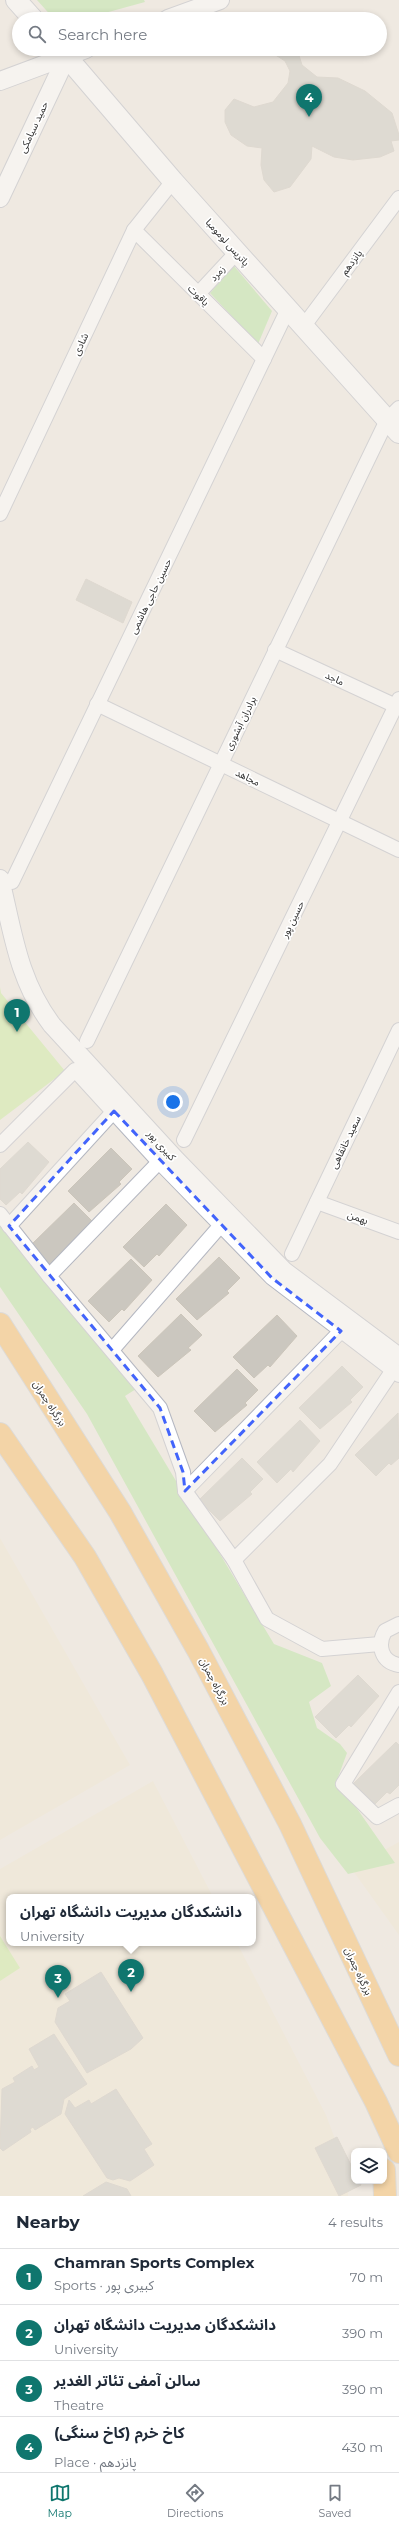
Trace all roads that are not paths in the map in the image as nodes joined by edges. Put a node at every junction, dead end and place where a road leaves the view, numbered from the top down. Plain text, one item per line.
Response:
1 (16, 0) edge
2 (220, 0) edge
3 (27, 12) edge
4 (187, 12) edge
5 (56, 56) edge
6 (62, 56) edge
7 (66, 56) edge
8 (0, 81) edge
9 (173, 181) junction
10 (0, 198) edge
11 (399, 198) edge
12 (134, 230) junction
13 (237, 252) junction
14 (198, 294) junction
15 (288, 310) junction
16 (303, 327) junction
17 (264, 359) junction
18 (395, 420) edge
19 (0, 514) edge
20 (275, 650) junction
21 (397, 702) edge
22 (97, 704) junction
23 (221, 764) junction
24 (340, 821) junction
25 (399, 850) edge
26 (6, 881) edge
27 (399, 1030) edge
28 (87, 1041) dead end
29 (114, 1111) junction
30 (184, 1140) dead end
31 (0, 1145) edge
32 (159, 1162) junction
33 (317, 1202) junction
34 (0, 1214) edge
35 (221, 1224) junction
36 (9, 1226) junction
37 (399, 1232) edge
38 (292, 1254) dead end
39 (49, 1276) junction
40 (0, 1324) edge
41 (341, 1331) junction
42 (112, 1350) junction
43 (397, 1367) edge
44 (0, 1434) edge
45 (185, 1491) junction
46 (234, 1560) junction
47 (399, 1624) edge
48 (380, 1644) junction
49 (399, 1665) edge
50 (399, 1692) edge
51 (399, 1805) edge
52 (398, 2053) edge
53 (376, 2102) junction
54 (382, 2148) edge
55 (399, 2152) edge
56 (385, 2184) edge
57 (385, 2196) edge

1 - 3 main road
2 - 4 street
5 - 8 street
6 - 10 street, حمید سیامکی
7 - 9 main road, پاتریس لومومبا
9 - 12 street, شادی
9 - 13 main road, پاتریس لومومبا
11 - 16 street, پانزدهم
12 - 14 street, یاقوت
12 - 19 street, شادی
13 - 14 street, زمرد
13 - 15 main road, پاتریس لومومبا
14 - 17 street, یاقوت
15 - 16 main road, پاتریس لومومبا
15 - 17 street, حسین حاجی هاشمی
16 - 18 main road, پاتریس لومومبا
17 - 22 street, حسین حاجی هاشمی
18 - 20 street, برادران آبشوری
20 - 21 street, ماجد
20 - 23 street, برادران آبشوری
21 - 24 street, حسین پور
22 - 23 street, مجاهد
22 - 26 street, حسین حاجی هاشمی
23 - 24 street, مجاهد
23 - 28 street, برادران آبشوری
24 - 25 street, مجاهد
24 - 30 street, حسین پور
26 - 43 street, کبیری پور
27 - 33 street, سعید خانقاهی
29 - 31 street
29 - 32 street
29 - 36 street
32 - 35 street
32 - 39 street
33 - 37 street, بهمن
33 - 38 street, سعید خانقاهی
34 - 36 street
35 - 41 street
35 - 42 street
36 - 39 street
39 - 42 street
40 - 52 highway, بزرگراه چمران
41 - 43 street
41 - 45 street
42 - 45 street
43 - 46 street
44 - 53 highway
45 - 46 street
46 - 48 street
47 - 48 street
48 - 49 street
50 - 51 street
53 - 54 highway
53 - 55 highway
56 - 57 highway

